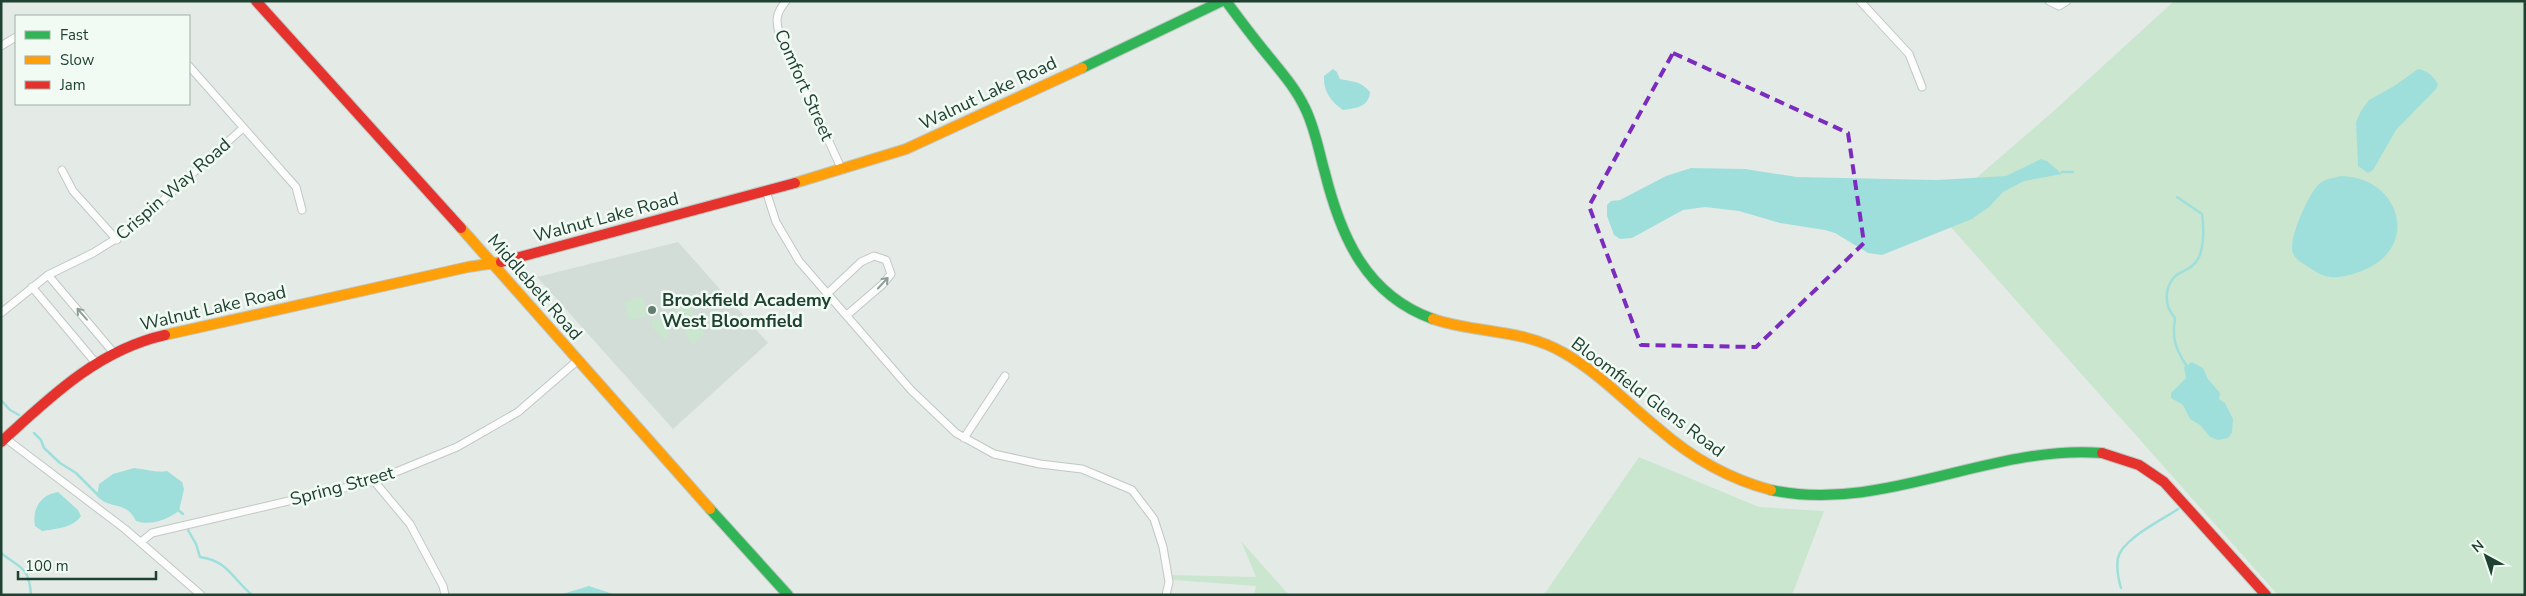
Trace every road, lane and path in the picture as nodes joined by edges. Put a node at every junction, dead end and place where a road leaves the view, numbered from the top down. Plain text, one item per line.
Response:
1 (256, 1) edge
2 (786, 1) edge
3 (1224, 1) edge
4 (1860, 1) edge
5 (2049, 1) edge
6 (2066, 1) edge
7 (15, 38) edge
8 (1, 46) edge
9 (190, 67) edge
10 (1922, 87) dead end
11 (243, 128) junction
12 (62, 170) dead end
13 (842, 170) junction
14 (766, 190) junction
15 (302, 210) dead end
16 (116, 240) junction
17 (494, 264) junction
18 (48, 275) junction
19 (32, 287) junction
20 (828, 293) junction
21 (1, 313) edge
22 (847, 315) junction
23 (113, 352) junction
24 (578, 361) junction
25 (96, 362) junction
26 (1005, 376) dead end
27 (964, 438) junction
28 (3, 440) edge
29 (374, 481) junction
30 (141, 542) junction
31 (201, 595) edge
32 (444, 595) edge
33 (788, 595) edge
34 (1166, 595) edge
35 (2266, 595) edge

1 - 17 street, Middlebelt Road
2 - 13 street, Comfort Street
3 - 13 street, Walnut Lake Road
3 - 35 street, Bloomfield Glens Road
4 - 10 street
5 - 6 street
7 - 8 street
9 - 11 street
11 - 15 street
11 - 16 street, Crispin Way Road
12 - 16 street
13 - 14 street, Walnut Lake Road
14 - 17 street, Walnut Lake Road
14 - 20 street
16 - 18 street, Crispin Way Road
17 - 23 street, Walnut Lake Road
17 - 24 street, Middlebelt Road
18 - 19 street, Crispin Way Road
23 -> 18 street
19 - 21 street, Crispin Way Road
19 - 25 street
20 - 22 street
22 -> 20 street
22 - 27 street
23 - 25 street, Walnut Lake Road
24 - 29 street, Spring Street
24 - 33 street, Middlebelt Road
25 - 28 street, Walnut Lake Road
26 - 27 street
27 - 34 street
28 - 30 street
29 - 30 street, Spring Street
29 - 32 street
30 - 31 street

